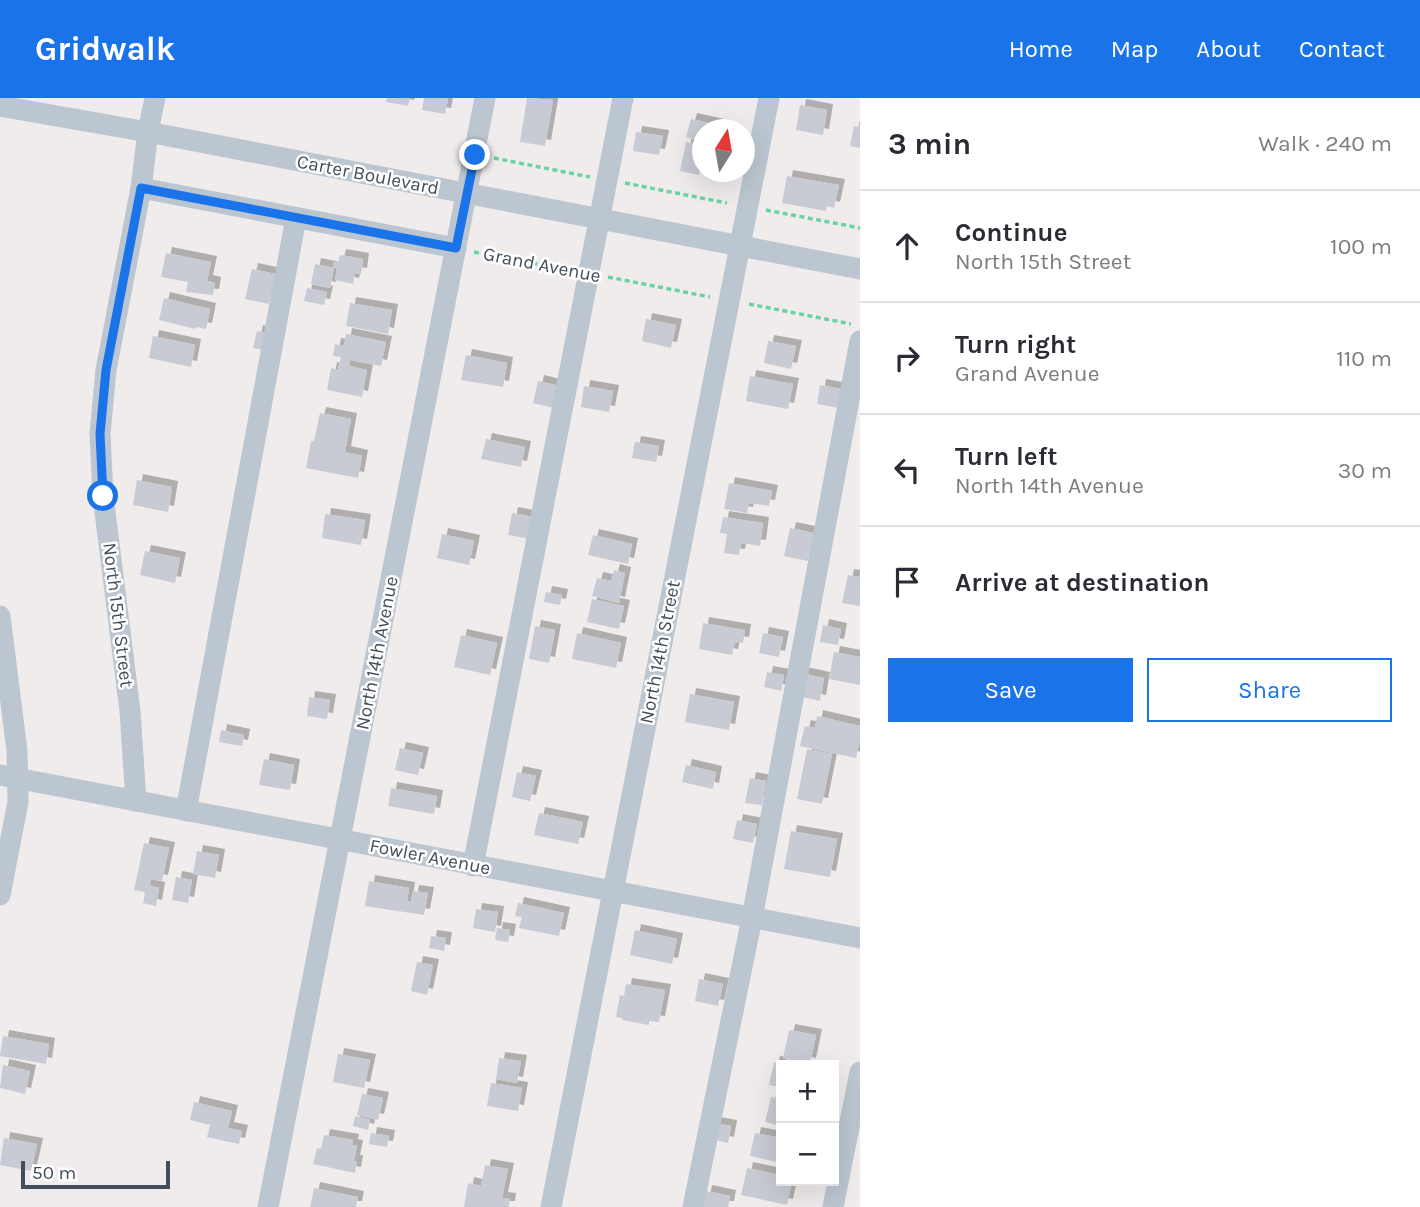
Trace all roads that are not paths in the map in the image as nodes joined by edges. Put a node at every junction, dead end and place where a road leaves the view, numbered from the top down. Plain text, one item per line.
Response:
1 (155, 98) edge
2 (485, 98) edge
3 (623, 98) edge
4 (769, 98) edge
5 (0, 106) edge
6 (148, 132) junction
7 (141, 188) junction
8 (467, 193) junction
9 (296, 218) junction
10 (600, 219) junction
11 (740, 246) junction
12 (456, 248) junction
13 (860, 269) edge
14 (860, 341) edge
15 (0, 616) edge
16 (9, 777) edge
17 (136, 801) junction
18 (186, 811) junction
19 (340, 840) junction
20 (473, 866) junction
21 (613, 892) junction
22 (0, 895) edge
23 (751, 918) junction
24 (860, 938) edge
25 (860, 1072) edge
26 (268, 1207) edge
27 (551, 1207) edge
28 (693, 1207) edge
29 (833, 1207) edge

1 - 6 street, North 15th Street
2 - 8 street, North 14th Avenue
3 - 10 street
4 - 11 street, North 14th Street
5 - 6 street, Carter Boulevard
6 - 7 street, North 15th Street
6 - 8 street, Carter Boulevard
7 - 9 street, Grand Avenue
7 - 17 street, North 15th Street
8 - 10 street, Carter Boulevard
8 - 12 street, North 14th Avenue
9 - 12 street, Grand Avenue
9 - 18 street
10 - 11 street, Carter Boulevard
10 - 20 street
11 - 13 street, Carter Boulevard
11 - 21 street, North 14th Street
12 - 19 street, North 14th Avenue
14 - 23 street
15 - 16 street
16 - 17 street, Fowler Avenue
16 - 22 street
17 - 18 street, Fowler Avenue
18 - 19 street, Fowler Avenue
19 - 20 street, Fowler Avenue
19 - 26 street, North 14th Avenue
20 - 21 street, Fowler Avenue
21 - 23 street, Fowler Avenue
21 - 27 street, North 14th Street
23 - 24 street, Fowler Avenue
23 - 28 street
25 - 29 street

